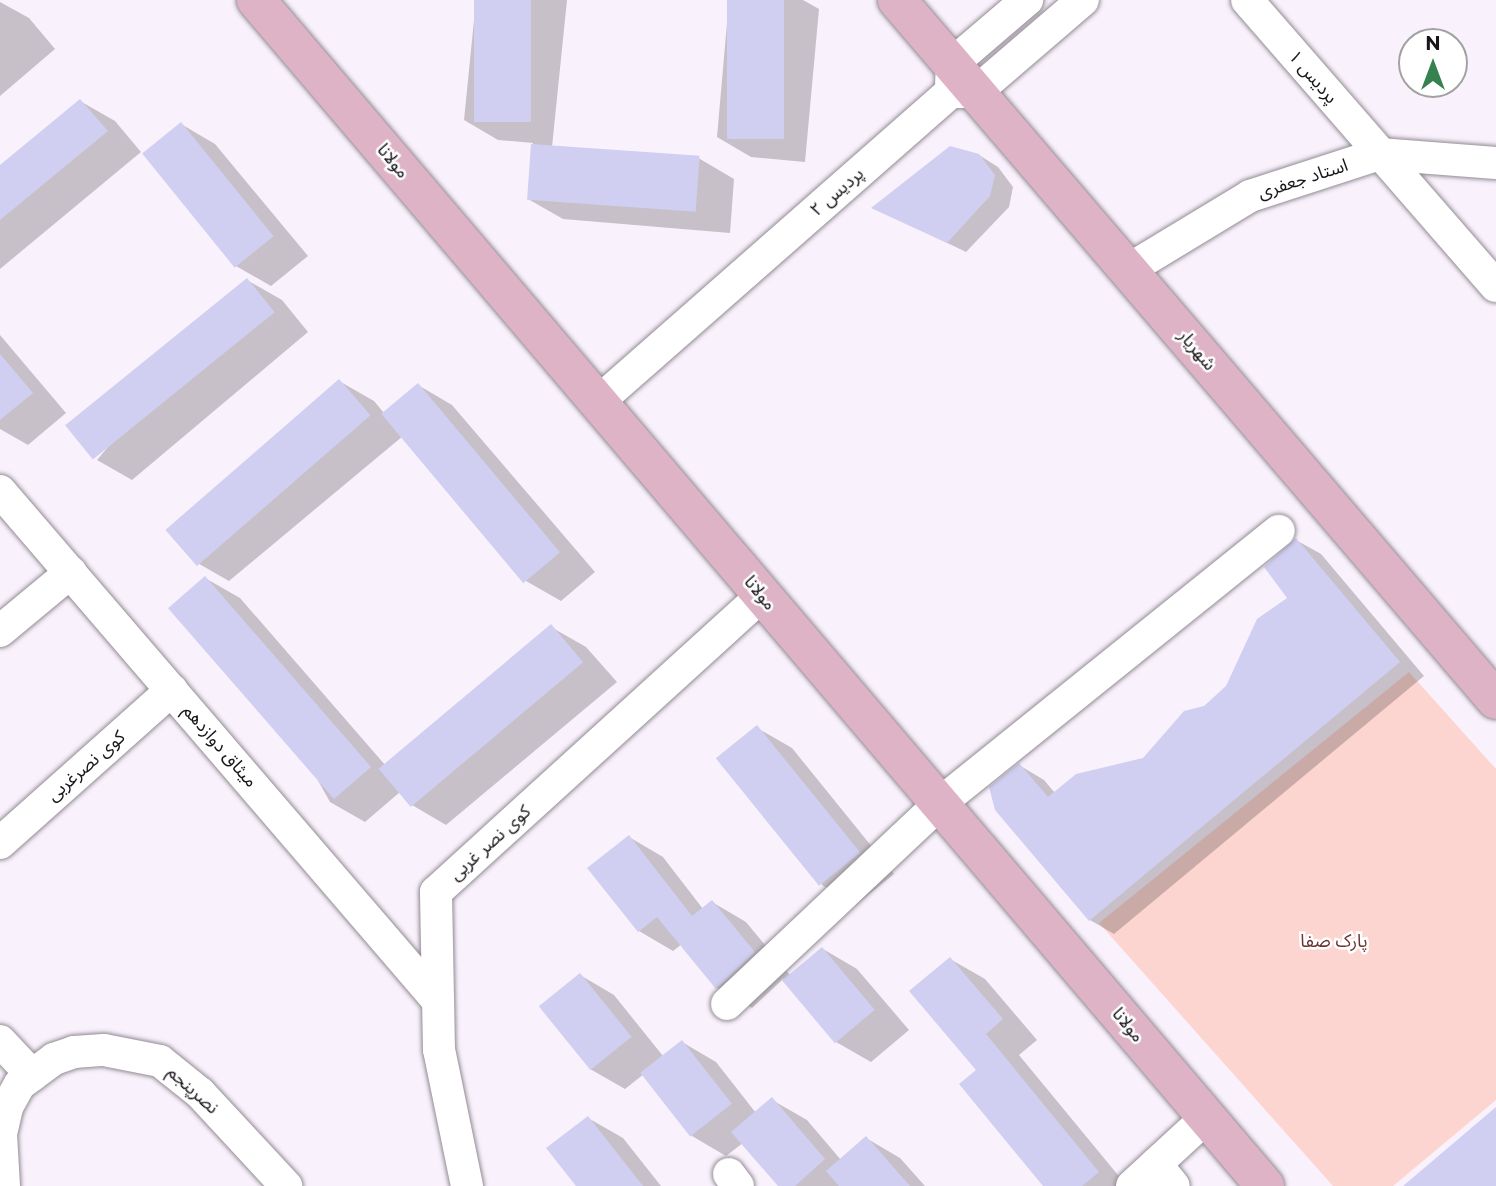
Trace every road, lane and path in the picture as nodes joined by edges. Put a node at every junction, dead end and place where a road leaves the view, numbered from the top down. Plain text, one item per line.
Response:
1 (256, 0) edge
2 (897, 0) edge
3 (1027, 0) edge
4 (1083, 0) edge
5 (1247, 0) edge
6 (960, 83) junction
7 (1379, 154) junction
8 (1496, 163) edge
9 (1128, 270) junction
10 (1496, 286) edge
11 (598, 402) junction
12 (0, 491) edge
13 (1279, 531) dead end
14 (71, 572) junction
15 (762, 595) junction
16 (0, 631) edge
17 (172, 690) junction
18 (1496, 701) edge
19 (939, 804) junction
20 (0, 843) edge
21 (438, 1001) junction
22 (727, 1004) dead end
23 (0, 1041) edge
24 (32, 1075) junction
25 (1206, 1118) junction
26 (1165, 1175) edge
27 (4, 1186) edge
28 (286, 1186) edge
29 (467, 1186) edge
30 (1132, 1186) edge
31 (1265, 1186) edge

1 - 11 main road, مولانا
2 - 6 main road, شهریار
3 - 6 street
4 - 6 street, پردیس ۲
5 - 7 street, پردیس ۱
6 - 9 main road, شهریار
6 - 11 street, پردیس ۲
7 - 8 street, استاد جعفری
7 - 9 street, استاد جعفری
7 - 10 street, پردیس ۱
9 - 18 main road, شهریار
11 - 15 main road, مولانا
12 - 14 street, میثاق دوازدهم
13 - 19 street
14 - 16 street
14 - 17 street, میثاق دوازدهم
15 - 19 main road, مولانا
15 - 21 street, کوی نصر غربی
17 - 20 street, کوی نصرغربی
17 - 21 street, میثاق دوازدهم
19 - 22 street
19 - 25 main road, مولانا
21 - 29 street, کوی نصر غربی
23 - 24 street
24 - 27 street, نصرپنجم
24 - 28 street, نصرپنجم
25 - 26 street
25 - 31 main road, مولانا
26 - 30 street

